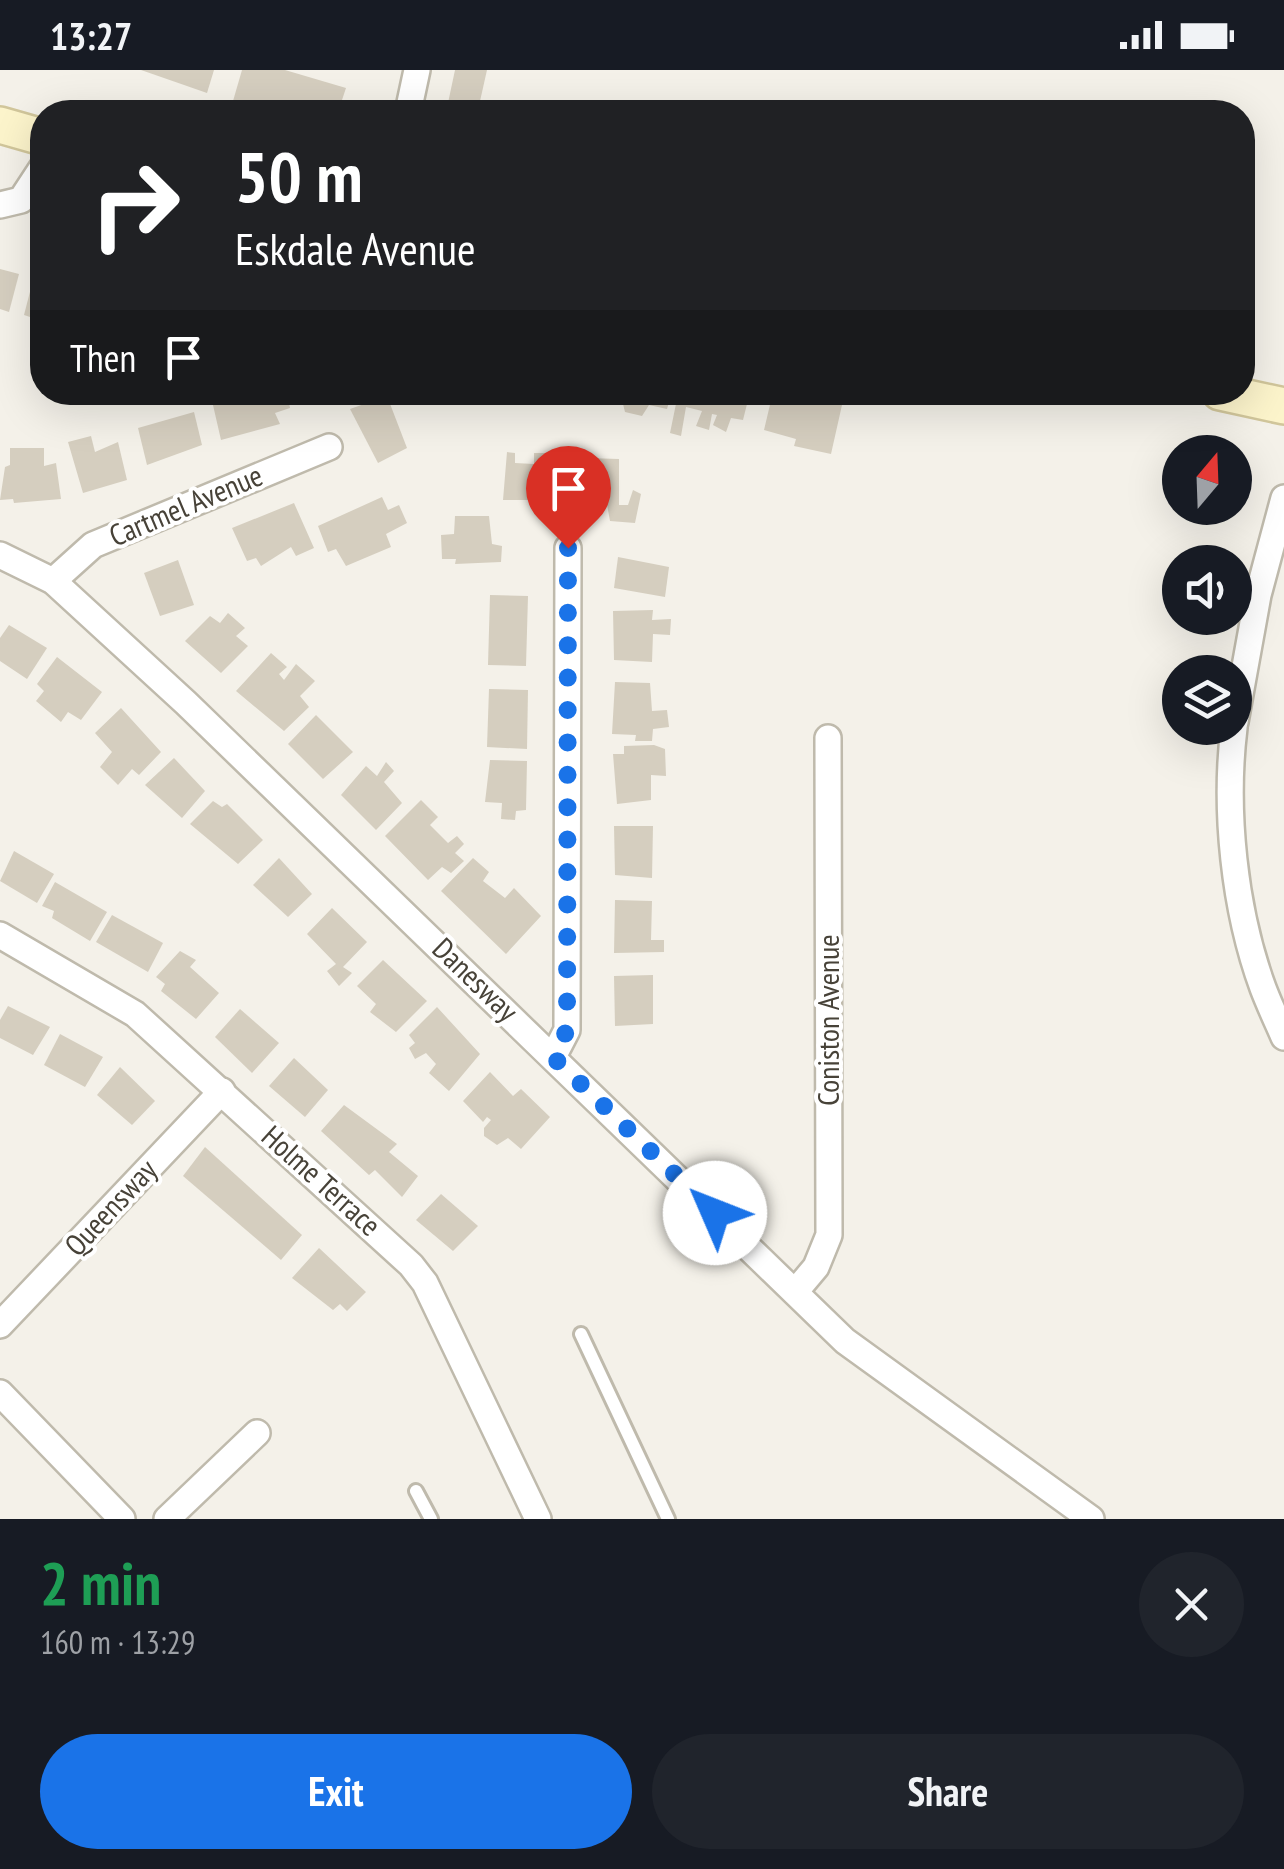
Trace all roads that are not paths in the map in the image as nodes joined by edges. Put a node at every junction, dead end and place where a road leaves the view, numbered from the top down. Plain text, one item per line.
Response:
1 (418, 70) edge
2 (411, 100) edge
3 (0, 126) edge
4 (30, 135) edge
5 (30, 185) edge
6 (0, 205) edge
7 (1255, 400) edge
8 (1284, 406) edge
9 (329, 447) dead end
10 (1284, 498) edge
11 (568, 548) dead end
12 (0, 555) edge
13 (53, 581) junction
14 (1247, 655) edge
15 (828, 738) dead end
16 (1234, 745) edge
17 (0, 935) edge
18 (1284, 1037) edge
19 (553, 1057) junction
20 (222, 1091) junction
21 (796, 1292) junction
22 (0, 1325) edge
23 (581, 1334) dead end
24 (0, 1393) edge
25 (257, 1432) dead end
26 (416, 1490) dead end
27 (122, 1519) edge
28 (166, 1519) edge
29 (431, 1519) edge
30 (538, 1519) edge
31 (668, 1519) edge
32 (1092, 1519) edge

1 - 2 street
3 - 4 street
5 - 6 street
7 - 8 street
9 - 13 street, Cartmel Avenue
10 - 14 street
11 - 19 street
12 - 13 street, Danesway
13 - 19 street, Danesway
15 - 21 street, Coniston Avenue
16 - 18 street
17 - 20 street, Holme Terrace
19 - 21 street, Danesway
20 - 22 street, Queensway
20 - 30 street, Holme Terrace
21 - 32 street, Danesway
23 - 31 lane
24 - 27 street
25 - 28 street
26 - 29 lane

